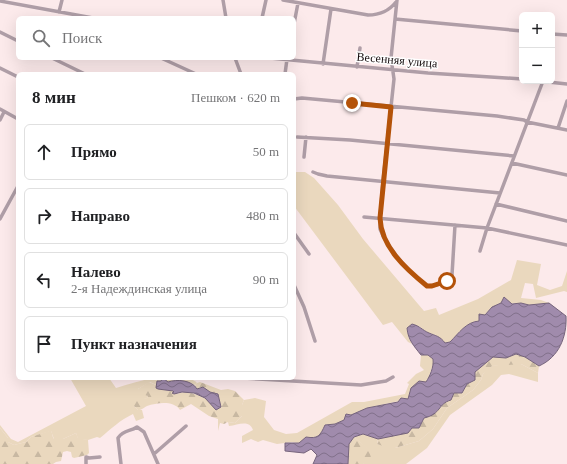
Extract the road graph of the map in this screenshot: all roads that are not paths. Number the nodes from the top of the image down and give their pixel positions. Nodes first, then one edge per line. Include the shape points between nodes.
1 (62, 0) edge
2 (224, 0) edge
3 (266, 0) edge
4 (283, 0) edge
5 (0, 1) edge
6 (397, 1) edge
7 (298, 3) junction
8 (331, 9) junction
9 (59, 12) junction
10 (66, 13) junction
11 (72, 16) edge
12 (82, 16) edge
13 (226, 16) edge
14 (262, 16) edge
15 (296, 16) edge
16 (396, 19) junction
17 (519, 31) edge
18 (0, 32) edge
19 (555, 34) edge
20 (567, 35) edge
21 (16, 40) edge
22 (360, 48) dead end
23 (56, 60) edge
24 (166, 60) edge
25 (236, 60) edge
26 (287, 60) edge
27 (294, 60) edge
28 (323, 64) junction
29 (357, 67) junction
30 (0, 68) edge
31 (393, 69) junction
32 (81, 72) edge
33 (192, 72) edge
34 (240, 72) edge
35 (285, 72) edge
36 (16, 76) edge
37 (519, 79) edge
38 (555, 82) edge
39 (542, 84) edge
40 (567, 84) edge
41 (296, 99) edge
42 (567, 102) edge
43 (391, 107) junction
44 (0, 110) edge
45 (4, 112) junction
46 (16, 118) edge
47 (0, 120) edge
48 (527, 122) junction
49 (558, 128) junction
50 (567, 130) edge
51 (297, 137) dead end
52 (306, 137) junction
53 (387, 143) junction
54 (514, 156) junction
55 (304, 157) dead end
56 (512, 163) junction
57 (313, 172) dead end
58 (567, 175) edge
59 (383, 181) junction
60 (16, 190) edge
61 (500, 193) junction
62 (496, 204) junction
63 (364, 217) dead end
64 (380, 218) junction
65 (0, 219) edge
66 (567, 221) edge
67 (455, 225) junction
68 (487, 228) junction
69 (296, 236) edge
70 (567, 245) edge
71 (480, 251) dead end
72 (309, 254) dead end
73 (296, 289) edge
74 (315, 341) dead end
75 (393, 377) dead end
76 (294, 380) edge
77 (186, 426) dead end
78 (154, 454) junction
79 (100, 457) dead end
80 (86, 464) edge
81 (121, 464) edge
82 (158, 464) edge

1 - 9 street
2 - 13 street
3 - 14 street
4 - 7 street
5 - 9 street
6 - 8 street via 390,9 374,15
6 - 16 street
7 - 8 street
7 - 15 street
8 - 28 street
9 - 10 street
10 - 11 street
10 - 12 street
16 - 17 street
16 - 31 street via 391,58
18 - 21 street
19 - 20 street
22 - 29 street
23 - 32 street
24 - 33 street
25 - 34 street
26 - 35 street
27 - 28 street, Весенняя улица
28 - 29 street, Весенняя улица
29 - 31 street, Весенняя улица
30 - 36 street
31 - 37 street, Весенняя улица
31 - 43 street
38 - 40 street
39 - 48 street
41 - 43 street
42 - 49 street
43 - 48 street via 497,116
43 - 53 street
44 - 45 street
45 - 46 street
45 - 47 street
48 - 49 street
48 - 54 street
49 - 50 street
51 - 52 street
52 - 53 street
52 - 55 street
53 - 54 street
53 - 59 street
54 - 56 street
56 - 58 street
56 - 61 street
57 - 59 street via 327,176
59 - 61 street
59 - 64 street
60 - 65 street
61 - 62 street
62 - 66 street
62 - 68 street
63 - 64 street
64 - 67 street
64 - 67 street via 380,229 384,238 406,268 427,286 447,281 452,275
67 - 68 street
68 - 70 street
68 - 71 street
69 - 72 street
73 - 74 street
75 - 76 street via 386,381 361,385
77 - 78 street
78 - 81 street via 144,432 137,427 125,431 118,438
78 - 82 street
79 - 80 street via 86,457

